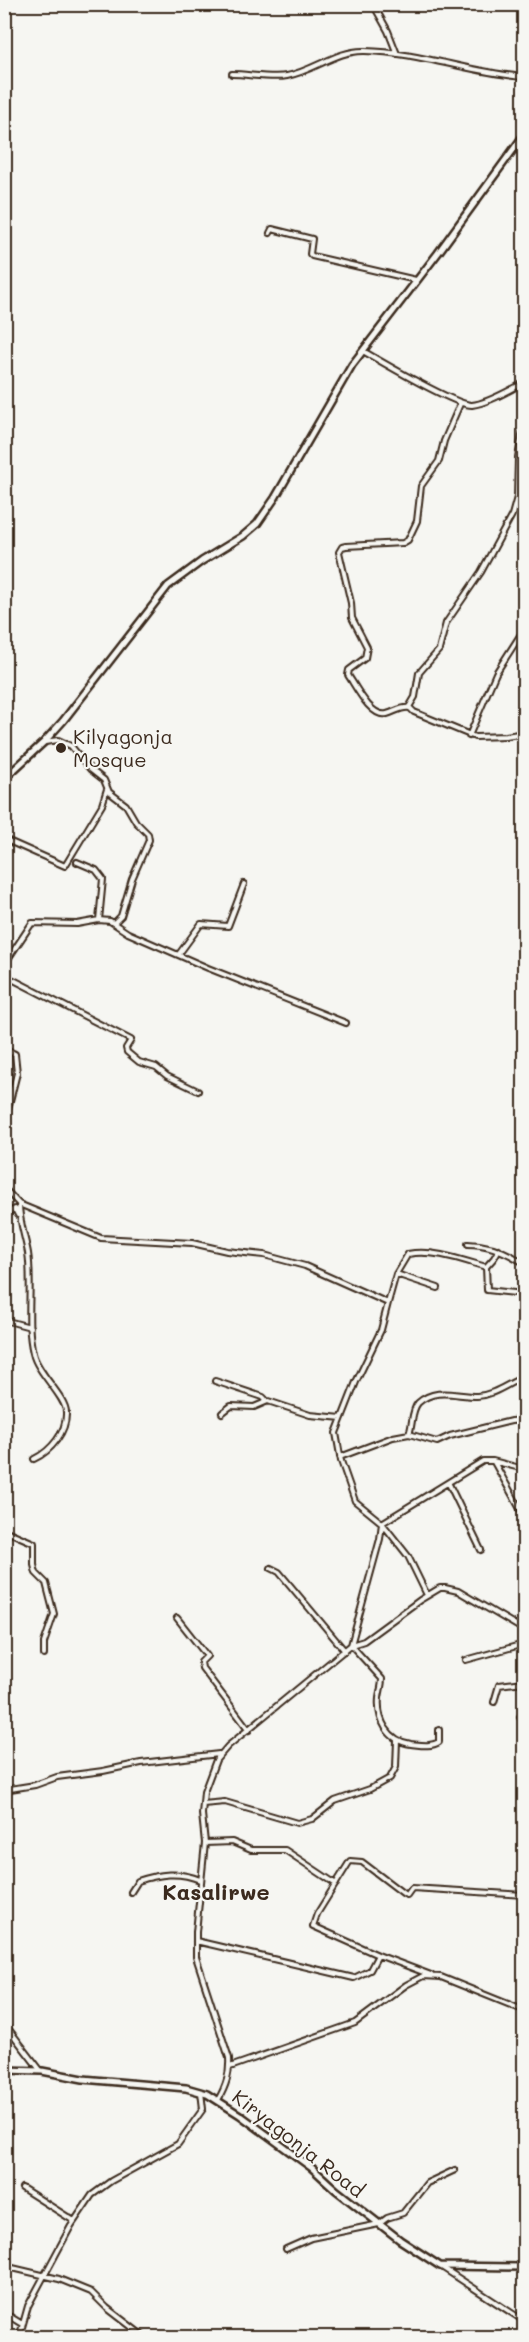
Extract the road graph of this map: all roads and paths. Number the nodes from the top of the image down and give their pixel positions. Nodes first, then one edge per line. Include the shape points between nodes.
1 (373, 4) edge
2 (397, 54) junction
3 (232, 74) dead end
4 (525, 77) edge
5 (525, 135) edge
6 (270, 232) dead end
7 (416, 280) junction
8 (362, 350) junction
9 (525, 383) edge
10 (460, 404) junction
11 (525, 424) edge
12 (525, 620) edge
13 (410, 708) junction
14 (525, 733) edge
15 (469, 736) junction
16 (44, 742) junction
17 (4, 779) edge
18 (107, 789) junction
19 (4, 839) edge
20 (77, 862) dead end
21 (244, 884) dead end
22 (99, 920) junction
23 (114, 923) junction
24 (179, 954) junction
25 (4, 965) edge
26 (4, 975) edge
27 (346, 1023) dead end
28 (4, 1049) edge
29 (198, 1091) dead end
30 (4, 1125) edge
31 (4, 1188) edge
32 (19, 1204) junction
33 (4, 1214) edge
34 (19, 1216) junction
35 (468, 1244) dead end
36 (499, 1250) junction
37 (525, 1263) edge
38 (486, 1267) junction
39 (396, 1274) junction
40 (438, 1288) dead end
41 (525, 1294) edge
42 (388, 1303) junction
43 (4, 1320) edge
44 (30, 1327) junction
45 (525, 1377) edge
46 (215, 1381) dead end
47 (264, 1402) junction
48 (222, 1413) dead end
49 (342, 1418) junction
50 (525, 1420) edge
51 (409, 1434) junction
52 (340, 1457) junction
53 (34, 1459) dead end
54 (493, 1461) junction
55 (525, 1469) edge
56 (448, 1484) junction
57 (525, 1516) edge
58 (382, 1523) junction
59 (4, 1530) edge
60 (480, 1550) dead end
61 (272, 1568) dead end
62 (427, 1595) junction
63 (177, 1618) dead end
64 (525, 1630) edge
65 (525, 1644) edge
66 (351, 1645) junction
67 (345, 1650) junction
68 (44, 1655) dead end
69 (466, 1660) dead end
70 (525, 1682) edge
71 (494, 1702) dead end
72 (249, 1730) junction
73 (439, 1730) dead end
74 (398, 1740) junction
75 (220, 1754) junction
76 (4, 1790) edge
77 (203, 1804) junction
78 (205, 1843) junction
79 (200, 1881) junction
80 (336, 1884) junction
81 (131, 1892) dead end
82 (525, 1895) edge
83 (196, 1941) junction
84 (378, 1955) junction
85 (431, 1975) junction
86 (518, 2008) dead end
87 (4, 2023) edge
88 (230, 2067) junction
89 (4, 2070) edge
90 (42, 2071) junction
91 (201, 2092) junction
92 (218, 2100) junction
93 (455, 2170) dead end
94 (22, 2188) dead end
95 (74, 2221) junction
96 (379, 2224) junction
97 (286, 2249) dead end
98 (4, 2252) edge
99 (440, 2266) junction
100 (7, 2267) edge
101 (525, 2267) edge
102 (43, 2276) junction
103 (4, 2313) edge
104 (525, 2321) edge
105 (22, 2324) junction
106 (19, 2337) edge
107 (146, 2337) edge

1 - 2 street
2 - 3 street via 356,51 285,76
2 - 4 street
5 - 7 street
6 - 7 street via 272,229 312,239 312,256
7 - 8 street
8 - 10 street
8 - 16 street via 257,524 165,589
9 - 10 street via 480,403
10 - 13 street via 439,461 421,486 417,520 408,540 346,546 339,552 352,618 367,647 365,658 348,675 374,712 384,715
11 - 13 street via 512,515 446,623 439,650 419,673
12 - 15 street via 521,634 496,673
13 - 15 street
14 - 15 street
16 - 17 street
16 - 18 street via 58,740 71,746 104,780
18 - 19 street via 102,805 65,866
18 - 23 street via 126,805 149,837 122,916
20 - 22 street via 96,870 103,879
21 - 24 street via 230,924 201,924
22 - 23 street
22 - 25 street via 77,924 32,923
23 - 24 street
24 - 27 street
26 - 29 street via 130,1040 127,1052 139,1062 156,1067
28 - 30 street via 15,1054 18,1073
31 - 32 street
32 - 34 street
32 - 42 street via 101,1238 192,1243 288,1260
33 - 34 street via 15,1209
34 - 44 street via 28,1254
35 - 36 street
36 - 37 street
36 - 38 street
38 - 39 street via 415,1252 408,1254
38 - 41 street via 487,1290
39 - 40 street
39 - 42 street
42 - 49 street via 381,1330
43 - 44 street
44 - 53 street via 37,1364 66,1412 57,1440 45,1454
45 - 51 street via 496,1392 478,1396 435,1393 415,1408
46 - 47 street via 263,1397
47 - 48 street via 254,1407 231,1406
47 - 49 street via 286,1405 310,1415
49 - 52 street via 336,1433
50 - 51 street via 437,1442
51 - 52 street
52 - 58 street via 355,1501
54 - 55 street
54 - 56 street via 483,1461
54 - 57 street
56 - 58 street
56 - 60 street
58 - 62 street via 408,1556
58 - 66 street
59 - 68 street via 34,1543 36,1573 46,1583 54,1614
61 - 67 street
62 - 64 street via 440,1588 459,1591
62 - 66 street via 364,1641
63 - 72 street via 207,1656 201,1662 202,1668
65 - 69 street
66 - 67 street
66 - 74 street via 382,1679 381,1719
67 - 72 street
70 - 71 street via 499,1685
72 - 75 street
73 - 74 street via 439,1742 434,1745
74 - 77 street via 396,1767 390,1778 335,1801 312,1819 297,1823 225,1802
75 - 76 street via 136,1763
75 - 77 street
77 - 78 street
78 - 79 street
78 - 80 street via 232,1842 251,1850 285,1850
79 - 81 street via 179,1874 153,1876 138,1881
79 - 83 street
80 - 82 street via 350,1861 356,1860 407,1895 412,1888
80 - 84 street via 313,1926
83 - 84 street via 354,1978 370,1970
83 - 88 street via 197,1966
84 - 85 street
85 - 86 street
85 - 88 street via 406,1985 346,2027
87 - 90 street
88 - 92 street
89 - 90 street, Kiryagonja Road
90 - 91 street, Kiryagonja Road
91 - 92 street, Kiryagonja Road
91 - 95 street via 202,2109 178,2144 95,2192
92 - 96 street, Kiryagonja Road via 312,2168
93 - 96 street via 427,2183 403,2213
94 - 95 street
95 - 102 street
96 - 97 street via 311,2238
96 - 99 street, Kiryagonja Road
98 - 100 street via 8,2256
99 - 101 street
99 - 104 street
100 - 102 street
102 - 105 street
102 - 107 street via 91,2292
103 - 105 street
105 - 106 street

